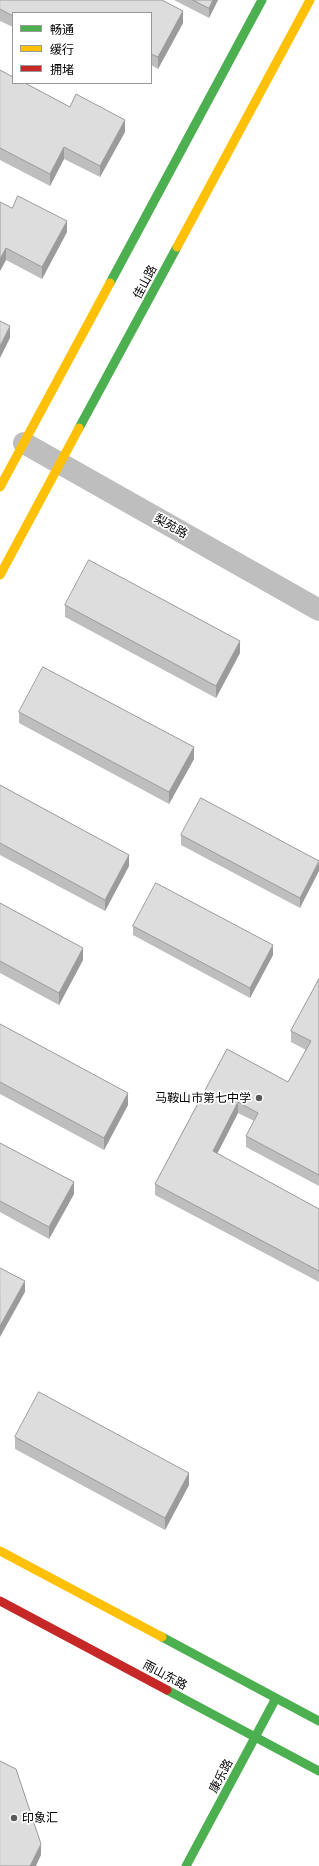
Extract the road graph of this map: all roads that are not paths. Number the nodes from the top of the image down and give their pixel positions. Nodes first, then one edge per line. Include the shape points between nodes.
1 (262, 0) edge
2 (310, 0) edge
3 (24, 443) junction
4 (61, 464) junction
5 (3, 474) edge
6 (0, 575) edge
7 (319, 610) edge
8 (0, 1551) edge
9 (0, 1601) edge
10 (276, 1698) junction
11 (319, 1721) edge
12 (256, 1737) junction
13 (319, 1771) edge
14 (186, 1866) edge

1 - 3 street
2 - 4 street, 佳山路
3 - 4 street, 梨苑路
3 - 5 street
4 - 6 street, 佳山路
4 - 7 street, 梨苑路
8 - 10 street
9 - 12 street, 雨山东路
10 - 11 street
10 - 12 street, 康乐路
12 - 13 street, 雨山东路
12 - 14 street, 康乐路

